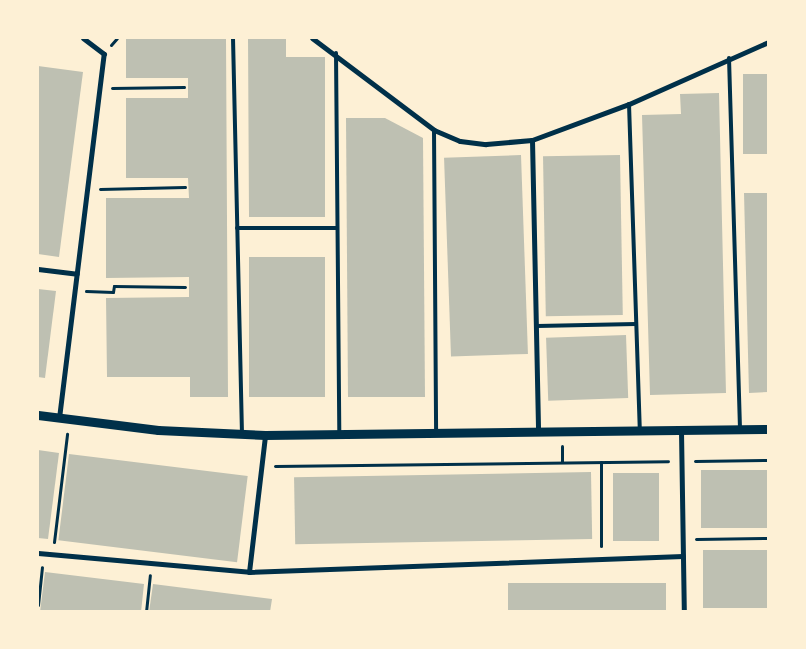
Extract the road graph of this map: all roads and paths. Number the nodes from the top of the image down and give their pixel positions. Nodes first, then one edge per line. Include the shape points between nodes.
1 (82, 38) edge
2 (233, 38) edge
3 (312, 38) edge
4 (768, 42) edge
5 (336, 53) junction
6 (729, 58) junction
7 (184, 87) dead end
8 (100, 88) junction
9 (629, 104) junction
10 (434, 130) junction
11 (532, 140) junction
12 (184, 187) dead end
13 (87, 189) junction
14 (237, 228) junction
15 (336, 228) junction
16 (38, 269) edge
17 (77, 274) junction
18 (185, 287) dead end
19 (75, 291) junction
20 (636, 324) junction
21 (537, 326) junction
22 (38, 415) edge
23 (59, 418) junction
24 (69, 418) junction
25 (768, 429) edge
26 (538, 430) junction
27 (640, 430) junction
28 (740, 430) junction
29 (681, 431) junction
30 (339, 432) junction
31 (436, 432) junction
32 (242, 434) junction
33 (265, 435) junction
34 (768, 460) edge
35 (681, 461) junction
36 (601, 462) junction
37 (259, 466) junction
38 (768, 538) edge
39 (683, 539) junction
40 (38, 553) edge
41 (44, 554) junction
42 (52, 555) junction
43 (683, 556) junction
44 (601, 558) junction
45 (151, 566) junction
46 (249, 572) junction
47 (38, 605) edge
48 (146, 612) edge
49 (684, 612) edge

1 - 8 street via 94,43 104,54
2 - 14 lane
3 - 5 street
4 - 6 street
5 - 10 street via 398,107
5 - 15 lane
6 - 9 street
6 - 28 lane
7 - 8 path
8 - 13 street
9 - 11 street
9 - 20 lane
10 - 11 street via 468,142
10 - 31 lane
11 - 21 street
12 - 13 path
13 - 17 street
14 - 15 lane
14 - 32 lane
15 - 30 lane
16 - 17 street
17 - 19 street
18 - 19 path via 114,286 113,292
19 - 23 street
20 - 21 lane
20 - 27 lane
21 - 26 street
22 - 23 street
23 - 24 street
24 - 32 street via 158,430
24 - 42 path
25 - 28 street
26 - 27 street
26 - 31 street
27 - 29 street
28 - 29 street
29 - 35 street
30 - 31 street
30 - 33 street
32 - 33 street
33 - 37 street
34 - 35 path
35 - 36 path
35 - 39 street
36 - 37 path
36 - 44 path
37 - 46 street
38 - 39 path
39 - 43 street
40 - 41 street
41 - 42 street
41 - 47 path
42 - 45 street
43 - 44 street
43 - 49 street
44 - 46 street
45 - 46 street
45 - 48 path

